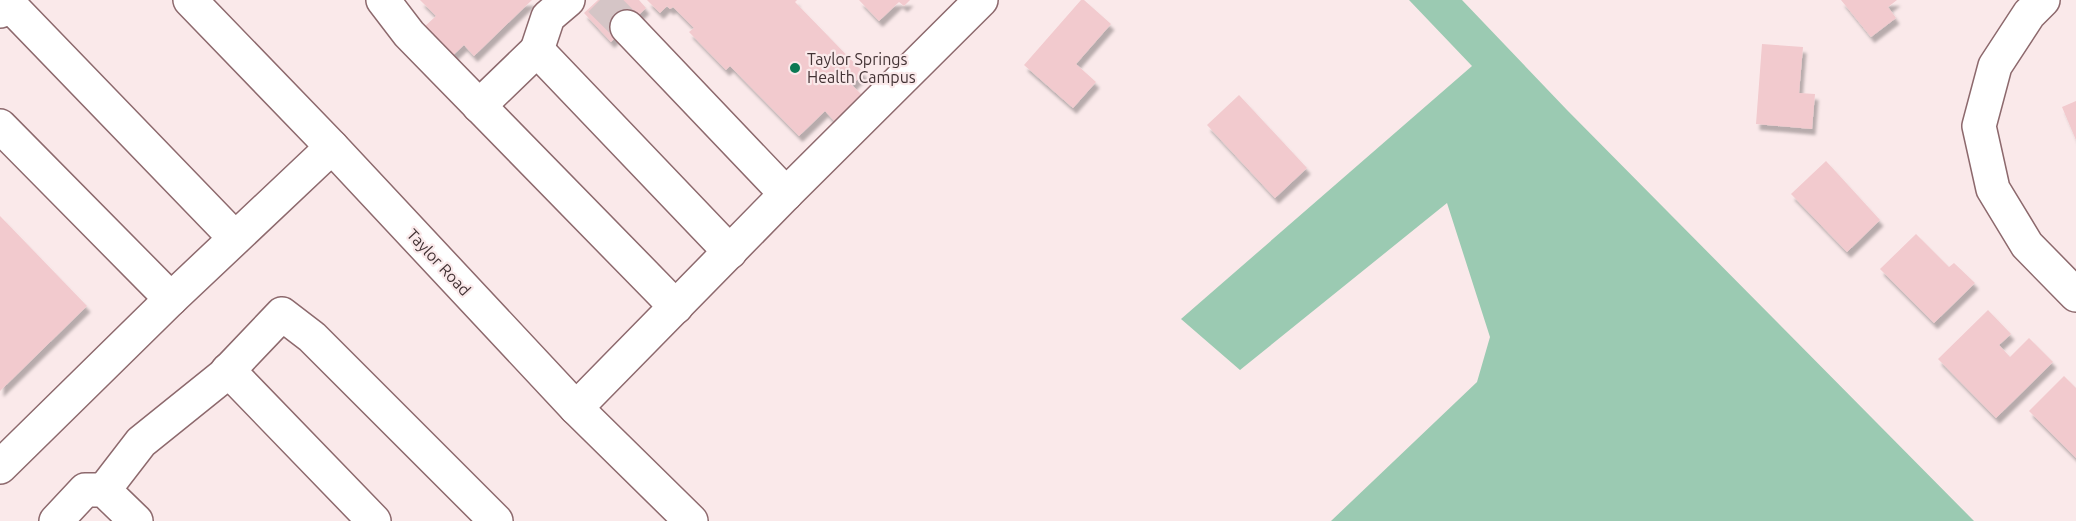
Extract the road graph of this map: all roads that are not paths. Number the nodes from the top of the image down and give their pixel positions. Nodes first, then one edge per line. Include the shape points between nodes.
1 (190, 0) edge
2 (383, 0) edge
3 (568, 0) edge
4 (981, 0) edge
5 (2043, 0) edge
6 (0, 11) edge
7 (627, 27) tunnel mouth
8 (537, 50) junction
9 (479, 106) junction
10 (0, 126) edge
11 (332, 147) junction
12 (786, 194) junction
13 (235, 238) junction
14 (730, 252) junction
15 (2076, 295) edge
16 (171, 299) junction
17 (676, 307) junction
18 (228, 370) junction
19 (576, 408) junction
20 (0, 467) edge
21 (104, 490) junction
22 (56, 521) edge
23 (136, 521) edge
24 (374, 521) edge
25 (495, 521) edge
26 (691, 521) edge

1 - 11 main road, Taylor Road
2 - 9 main road via 409,34
3 - 8 main road via 548,17
4 - 12 main road
5 - 15 main road via 2029,14 1995,66 1979,126 1993,189 2027,245
6 - 13 main road via 8,3
7 - 12 main road
8 - 9 main road
8 - 14 main road
9 - 17 main road
10 - 16 main road
11 - 13 main road
11 - 19 main road, Taylor Road
12 - 14 main road
13 - 16 main road
14 - 17 main road
16 - 20 main road
17 - 19 main road
18 - 21 main road via 141,442
18 - 24 main road
18 - 25 main road via 282,314 312,337
19 - 26 main road, Taylor Road
21 - 22 main road via 85,490
21 - 23 main road

